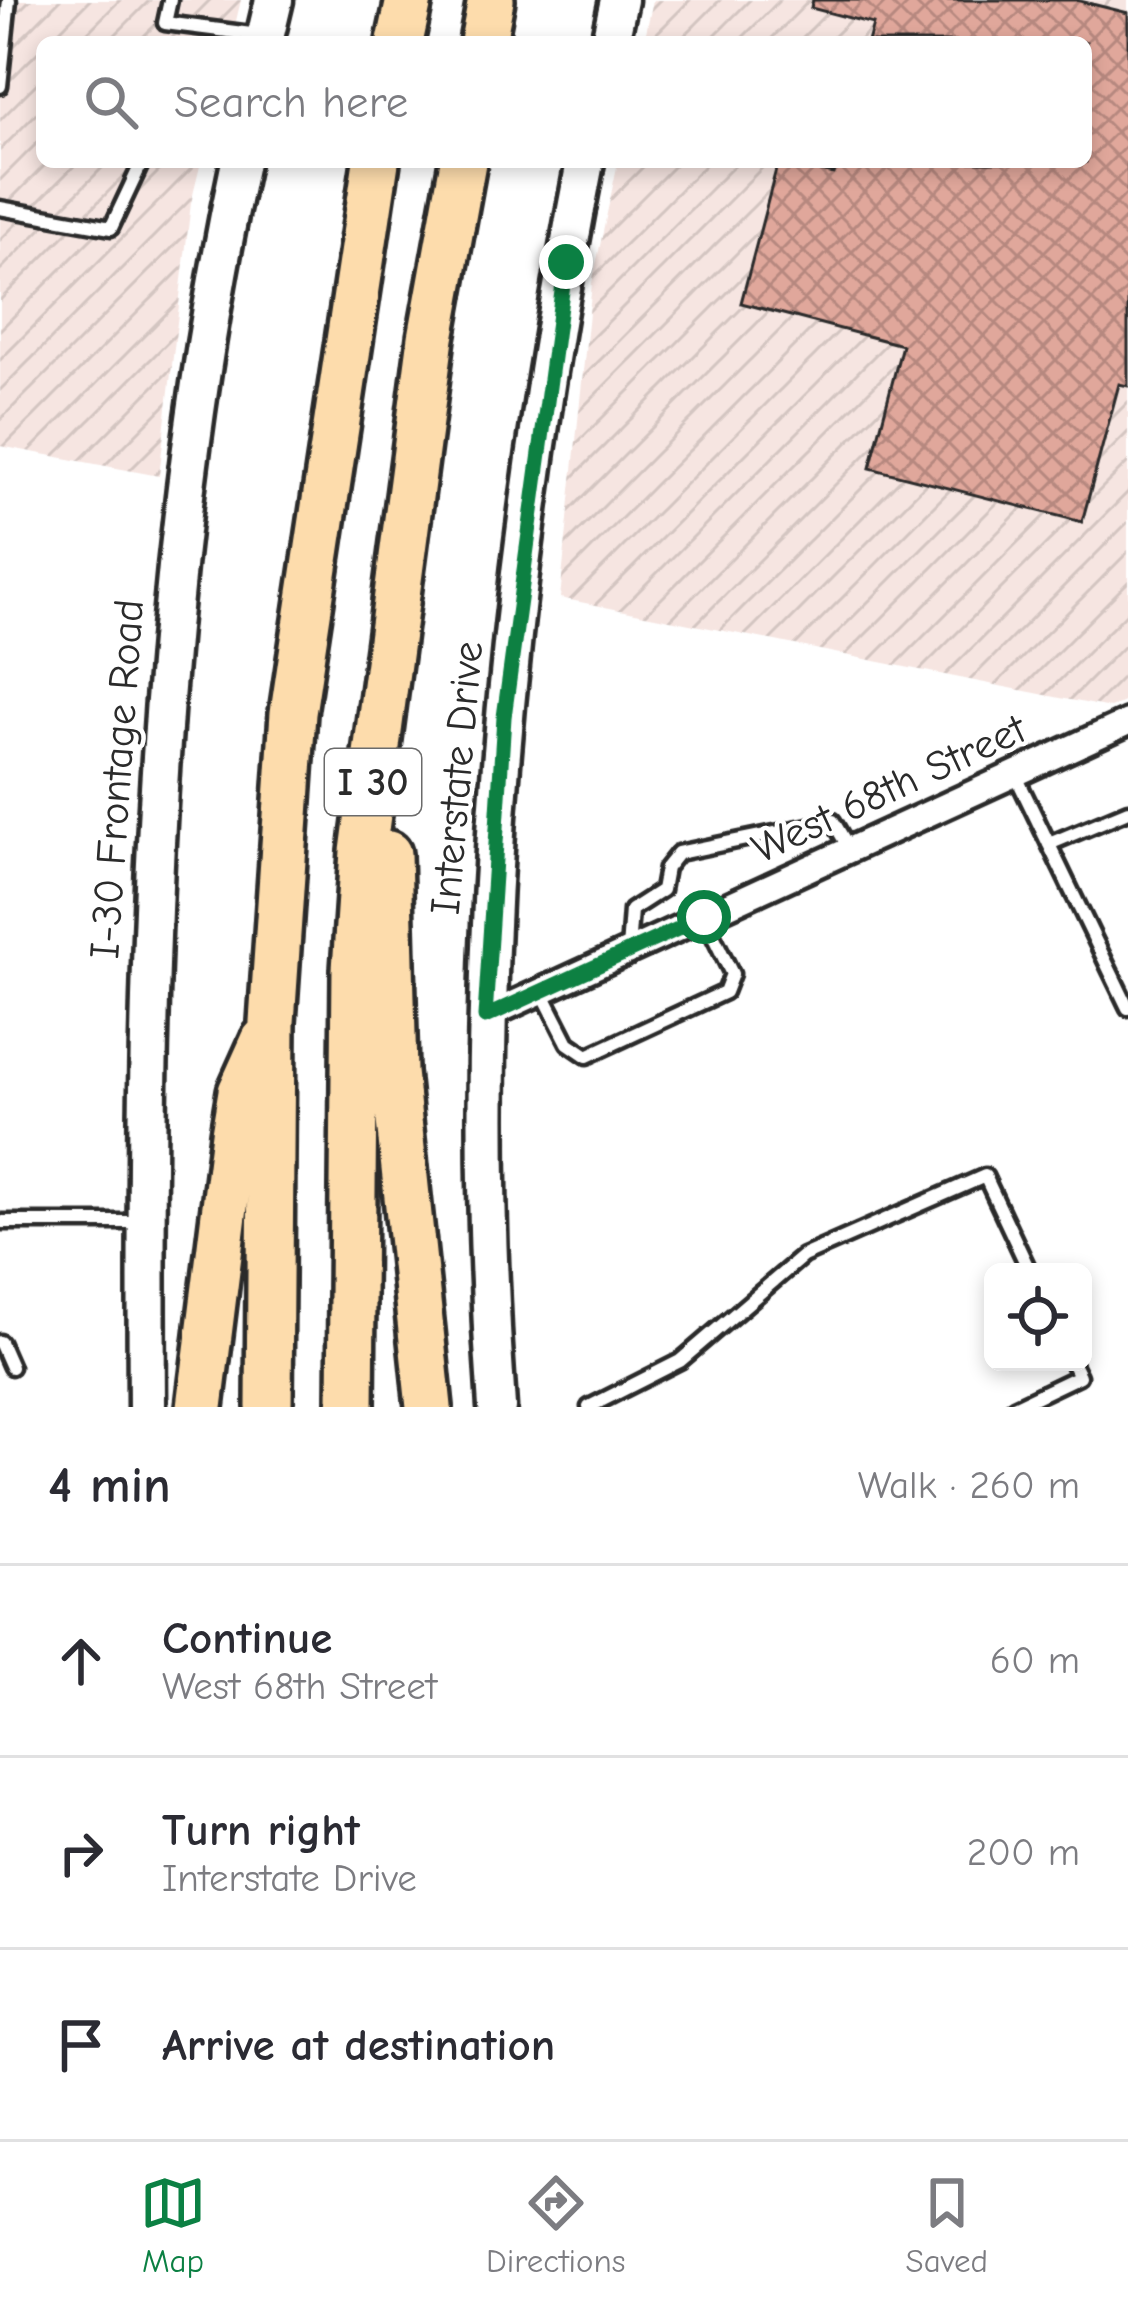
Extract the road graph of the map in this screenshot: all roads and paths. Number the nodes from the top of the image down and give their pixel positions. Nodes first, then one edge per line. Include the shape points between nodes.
1 (9, 0) edge
2 (170, 0) edge
3 (409, 0) edge
4 (491, 0) edge
5 (619, 0) edge
6 (268, 26) edge
7 (401, 36) edge
8 (483, 36) edge
9 (611, 36) edge
10 (0, 86) edge
11 (139, 168) edge
12 (239, 168) edge
13 (375, 168) edge
14 (462, 168) edge
15 (584, 168) edge
16 (0, 208) edge
17 (1128, 722) edge
18 (380, 734) junction
19 (1015, 774) junction
20 (1128, 811) edge
21 (1049, 844) junction
22 (850, 850) junction
23 (704, 917) junction
24 (628, 951) junction
25 (542, 991) junction
26 (1128, 1008) edge
27 (485, 1017) junction
28 (272, 1022) junction
29 (0, 1222) edge
30 (148, 1222) junction
31 (1026, 1263) edge
32 (0, 1342) edge
33 (11, 1367) dead end
34 (1076, 1371) edge
35 (147, 1407) edge
36 (200, 1407) edge
37 (268, 1407) edge
38 (351, 1407) edge
39 (429, 1407) edge
40 (497, 1407) edge
41 (589, 1407) edge
42 (1014, 1407) edge

1 - 10 lane
2 - 6 lane via 165,23
3 - 7 highway
4 - 8 highway
5 - 9 main road
11 - 16 lane via 111,229
12 - 30 main road, I-30 Frontage Road via 160,707
13 - 28 highway, I 30 via 292,712
14 - 18 highway, I 30 via 430,338
15 - 27 main road, Interstate Drive via 531,490 504,717
17 - 19 street, West 68th Street
18 - 38 highway, I 30 via 356,970
18 - 39 highway via 394,1072
19 - 21 lane
19 - 22 street, West 68th Street
20 - 21 lane
21 - 26 lane
22 - 23 street, West 68th Street
22 - 24 lane via 833,821 690,848 670,860 662,890 631,910
23 - 24 street, West 68th Street
23 - 25 lane via 732,974 725,992 587,1055 568,1043
24 - 25 street, West 68th Street
25 - 27 street, West 68th Street
27 - 40 main road, Interstate Drive
28 - 36 highway via 241,1092
28 - 37 highway, I 30
29 - 30 lane
30 - 35 main road, I-30 Frontage Road
31 - 41 lane via 985,1176 803,1256 680,1361
32 - 33 lane
34 - 42 lane

